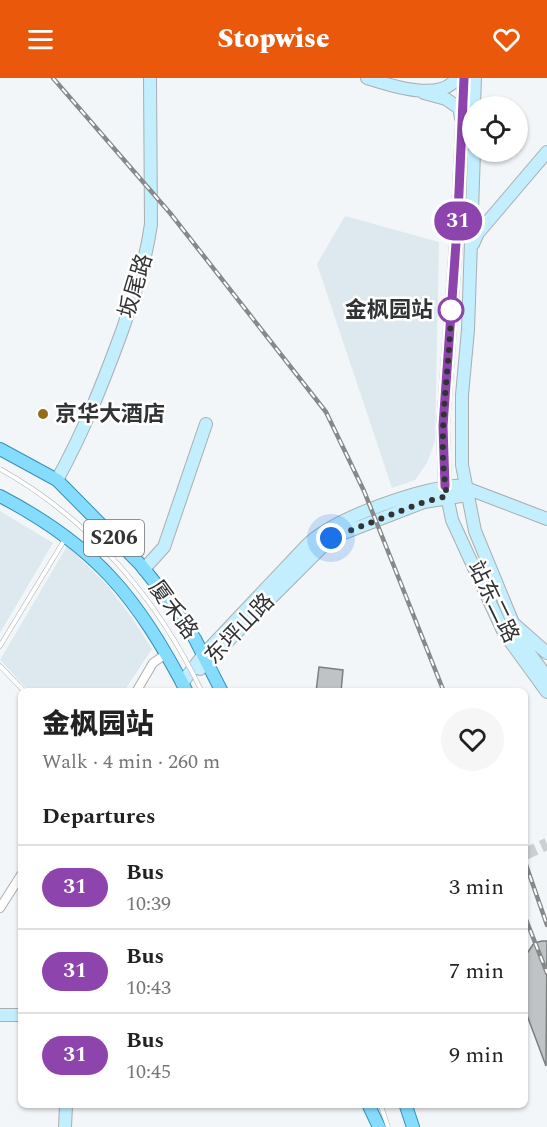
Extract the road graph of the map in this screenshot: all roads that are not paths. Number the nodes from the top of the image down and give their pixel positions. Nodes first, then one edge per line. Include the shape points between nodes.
1 (150, 78) edge
2 (367, 78) edge
3 (457, 78) edge
4 (464, 78) edge
5 (475, 78) edge
6 (417, 92) junction
7 (463, 96) edge
8 (474, 96) edge
9 (462, 121) joint
10 (547, 152) edge
11 (474, 162) edge
12 (471, 248) junction
13 (206, 423) dead end
14 (0, 449) edge
15 (0, 469) edge
16 (57, 480) junction
17 (466, 489) junction
18 (0, 491) edge
19 (0, 496) edge
20 (447, 496) junction
21 (494, 499) junction
22 (33, 513) junction
23 (547, 519) edge
24 (473, 524) junction
25 (66, 537) junction
26 (144, 570) junction
27 (513, 623) junction
28 (0, 646) edge
29 (547, 653) edge
30 (166, 654) junction
31 (206, 658) junction
32 (0, 666) edge
33 (547, 677) edge
34 (185, 687) edge
35 (21, 688) edge
36 (138, 688) edge
37 (200, 688) edge
38 (220, 688) edge
39 (547, 692) edge
40 (18, 880) edge
41 (0, 908) edge
42 (0, 1015) edge
43 (18, 1015) edge
44 (66, 1108) edge
45 (370, 1108) edge
46 (382, 1108) edge
47 (65, 1127) edge
48 (379, 1127) edge
49 (388, 1127) edge

1 - 16 main road, 坂尾路 via 148,244 138,286 101,389
2 - 6 main road
3 - 6 main road via 455,82
4 - 7 main road, 站东二路
5 - 8 main road
6 - 9 main road via 446,99 459,108
9 - 20 main road, 站东二路 via 443,426
10 - 12 main road via 478,233
11 - 12 main road
12 - 17 main road via 460,443
13 - 26 main road via 164,547
14 - 16 main road, 厦禾路 / S206
15 - 37 lane, bridge via 67,513 104,548 140,590 183,652
16 - 26 main road, 厦禾路 / S206
17 - 20 main road, 东坪山路
17 - 21 main road
17 - 24 main road
18 - 22 main road, S206
19 - 22 main road, S206
20 - 31 main road, 东坪山路 via 326,530 307,545
20 - 39 main road, 站东二路 via 452,520 504,633
21 - 23 main road
21 - 24 main road via 478,509
22 - 25 main road, S206
24 - 27 main road
25 - 28 lane
25 - 30 main road, S206 via 104,567 130,597
26 - 31 main road, 厦禾路 / S206 via 173,605
27 - 29 main road
27 - 33 main road via 519,639
30 - 34 main road, 厦禾路 / S206
30 - 36 street via 153,663
31 - 34 main road, 东坪山路
31 - 38 main road, 厦禾路 / S206
32 - 35 lane
40 - 41 street
42 - 43 main road
44 - 47 main road
45 - 48 main road
46 - 49 lane

